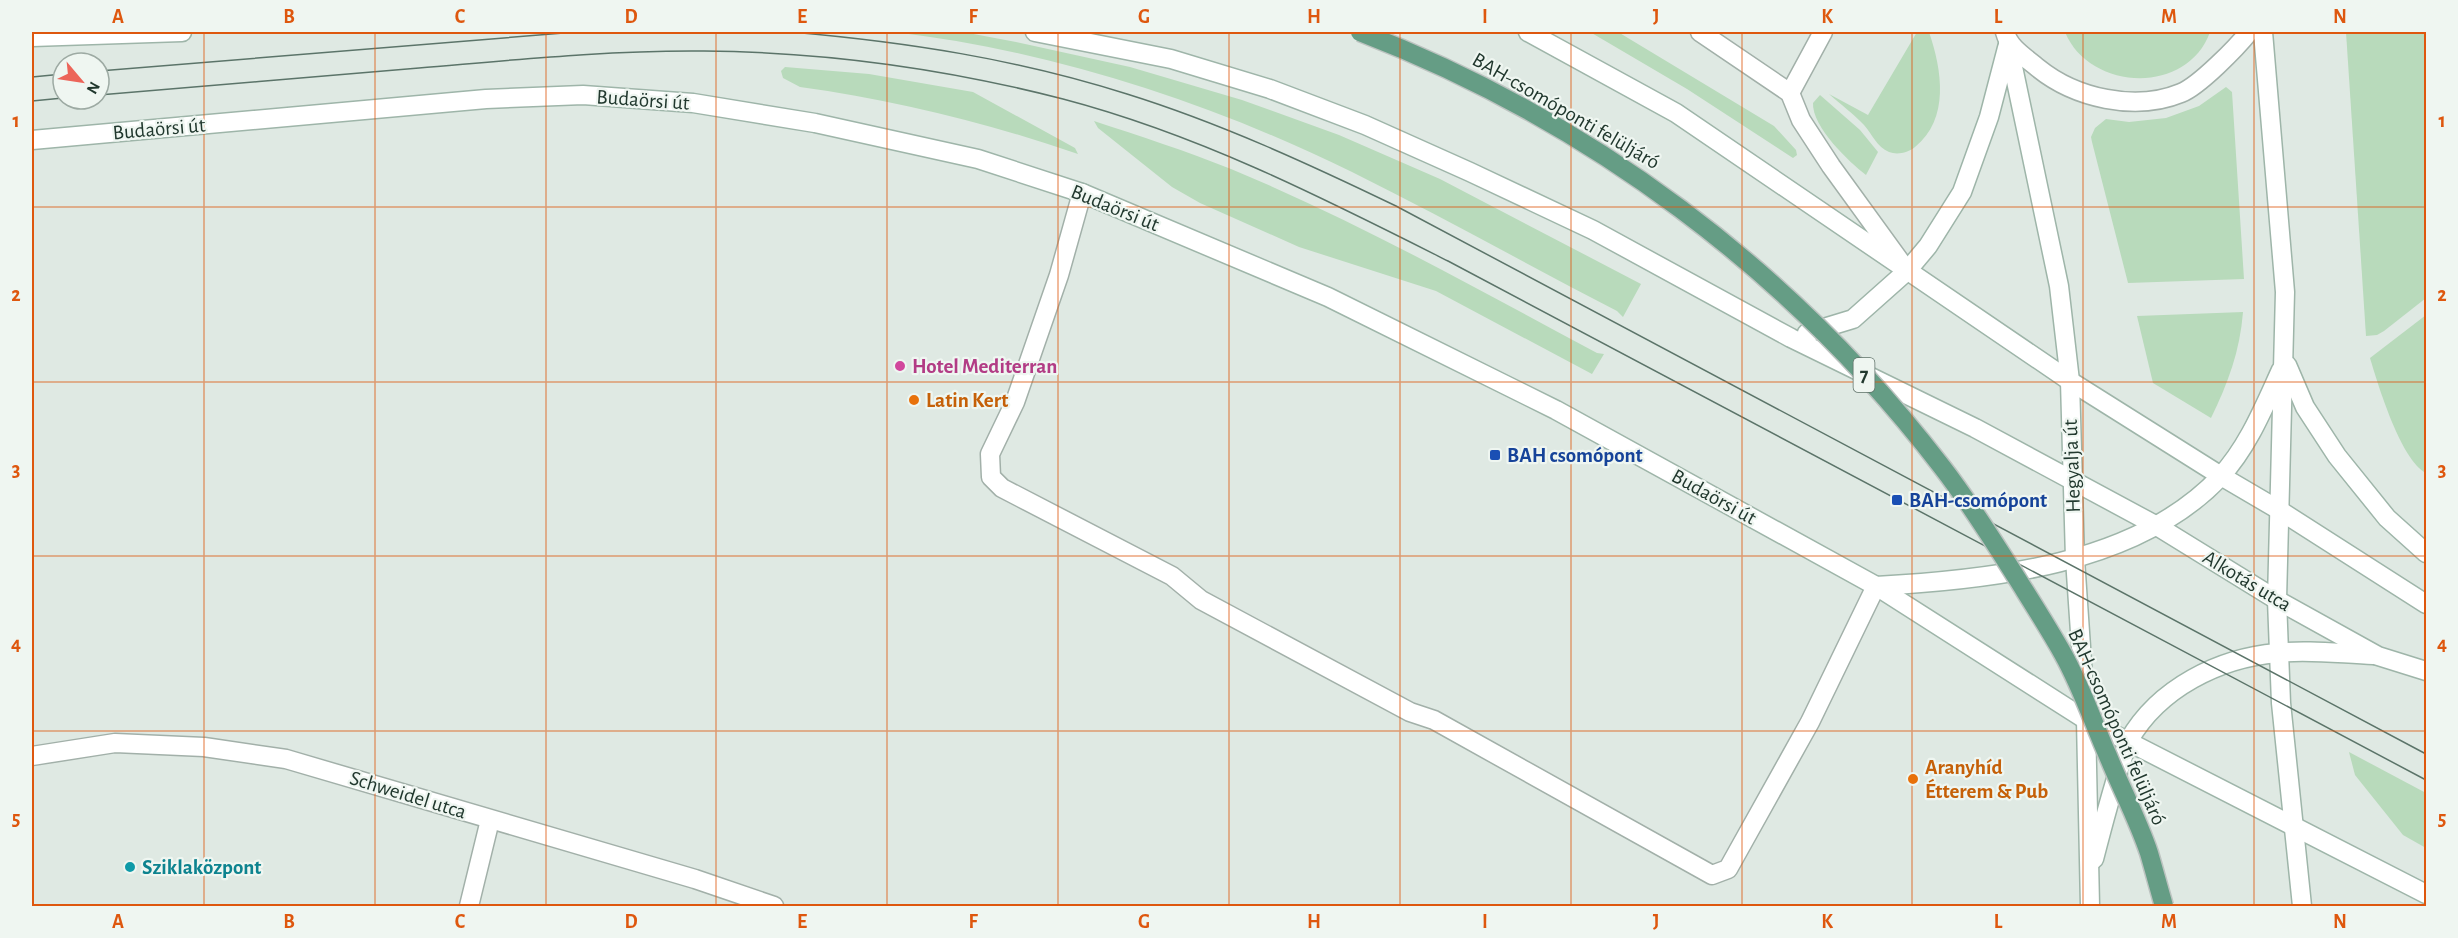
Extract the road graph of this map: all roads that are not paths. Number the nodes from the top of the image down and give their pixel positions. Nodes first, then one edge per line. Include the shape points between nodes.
1 (182, 32) edge
2 (1035, 32) edge
3 (1360, 32) edge
4 (1528, 32) edge
5 (1700, 32) edge
6 (1823, 32) edge
7 (2249, 32) edge
8 (2263, 32) edge
9 (32, 37) edge
10 (2007, 37) edge
11 (1790, 93) junction
12 (32, 140) edge
13 (1082, 193) junction
14 (1907, 271) junction
15 (1791, 338) junction
16 (2285, 360) junction
17 (2070, 381) junction
18 (2221, 476) junction
19 (2072, 481) junction
20 (2279, 510) junction
21 (2157, 526) junction
22 (2427, 553) edge
23 (2076, 559) junction
24 (1876, 586) junction
25 (2277, 600) junction
26 (2427, 604) edge
27 (2279, 652) junction
28 (2378, 656) junction
29 (2427, 670) edge
30 (2086, 720) junction
31 (2129, 741) junction
32 (32, 756) edge
33 (490, 820) junction
34 (2294, 825) junction
35 (2088, 885) junction
36 (2427, 894) edge
37 (469, 906) edge
38 (774, 906) edge
39 (2090, 906) edge
40 (2164, 906) edge
41 (2302, 906) edge

1 - 9 main road
2 - 15 main road via 1171,59 1270,89 1365,125 1593,230
3 - 40 main road, BAH-csomóponti felüljáró / 7, bridge via 1449,69 1593,147 1656,190 1761,273 1854,364 1944,469 2064,655 2148,850
4 - 14 main road via 1676,113
5 - 11 main road
6 - 11 main road
7 - 10 main road via 2237,48 2182,93 2151,101 2092,98 2055,82
8 - 16 main road via 2285,292
10 - 14 main road via 1989,117 1962,192
10 - 17 main road, Hegyalja út via 2059,286
11 - 14 main road via 1801,120 1831,166
12 - 13 main road, Budaörsi út via 486,99 583,95 693,103 815,123 978,159
13 - 24 main road, Budaörsi út via 1328,297 1556,410
13 - 24 main road via 1059,275 1018,392 990,454 991,477 1002,488 1172,576 1201,600 1410,712 1434,720 1712,874 1728,869 1810,722
14 - 15 main road via 1853,319
14 - 17 main road
15 - 19 main road via 1975,428
16 - 18 main road via 2256,426
16 - 20 main road
16 - 22 main road via 2305,407 2337,456 2387,518
17 - 18 main road
17 - 19 main road, Hegyalja út
18 - 20 main road
18 - 21 main road
19 - 21 main road, Alkotás utca
19 - 23 main road, Hegyalja út
20 - 25 main road
20 - 26 main road
21 - 23 main road
21 - 25 main road, Alkotás utca
23 - 24 main road via 1994,576
23 - 30 main road, Hegyalja út
24 - 30 main road, Budaörsi út
25 - 27 main road
25 - 28 main road, Alkotás utca
27 - 28 main road
27 - 31 main road via 2213,668 2182,684 2150,713
27 - 34 main road
28 - 29 main road, Alkotás utca
30 - 31 main road
30 - 35 main road, Hegyalja út
31 - 34 main road
31 - 35 main road via 2109,800
32 - 33 main road, Schweidel utca via 115,743 204,747 286,759
33 - 37 main road
33 - 38 main road, Schweidel utca via 696,879
34 - 36 main road
34 - 41 main road
35 - 39 main road, Hegyalja út

